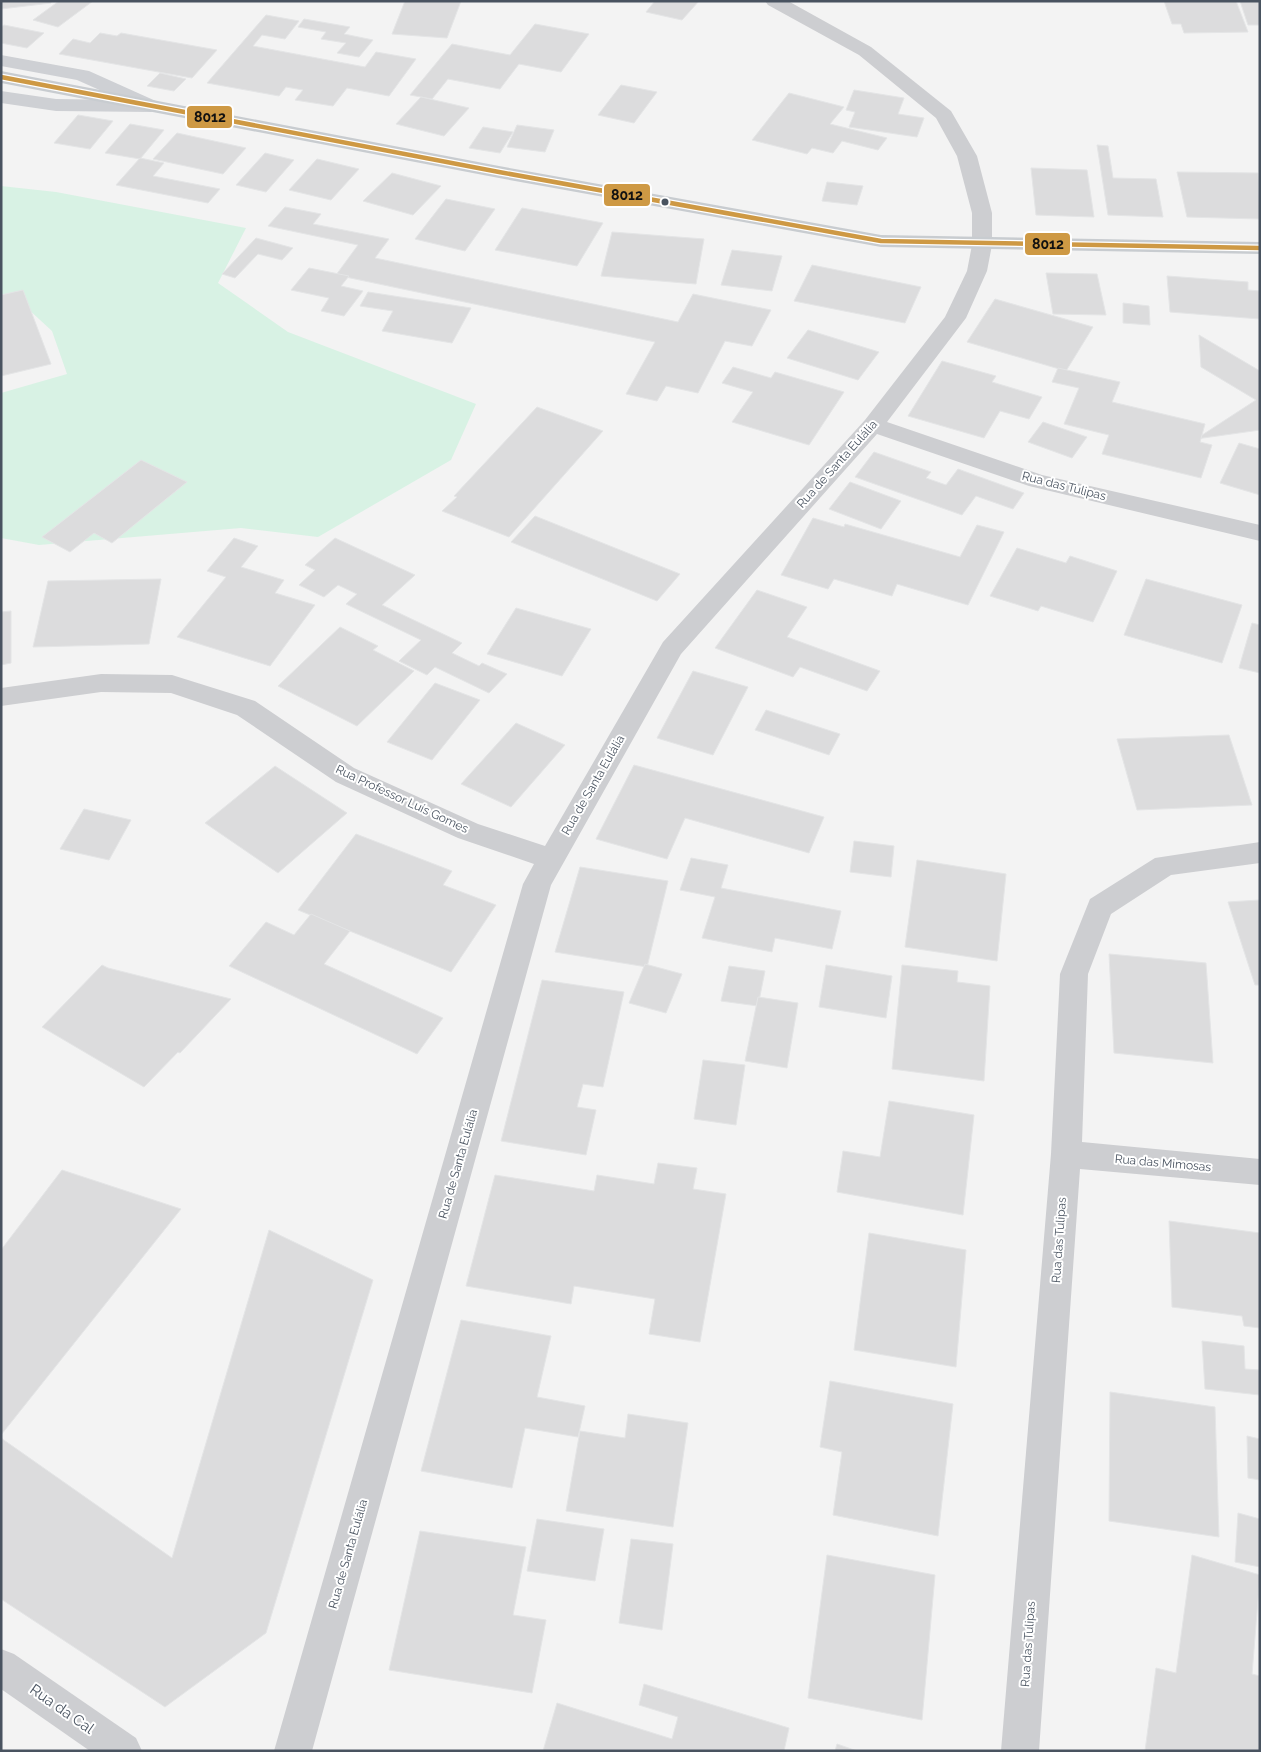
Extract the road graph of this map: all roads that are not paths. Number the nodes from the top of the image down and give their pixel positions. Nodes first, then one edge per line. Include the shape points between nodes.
1 (774, 1) edge
2 (1, 60) edge
3 (1, 77) edge
4 (1, 97) edge
5 (151, 106) junction
6 (982, 245) junction
7 (1260, 248) edge
8 (874, 425) junction
9 (1260, 533) edge
10 (1, 698) edge
11 (1260, 852) edge
12 (551, 859) junction
13 (1066, 1154) junction
14 (1260, 1172) edge
15 (1, 1667) edge
16 (123, 1751) edge
17 (293, 1751) edge
18 (1020, 1751) edge

1 - 6 street, Rua de Santa Eulália via 865,52 944,115 967,156 982,213
2 - 5 street via 82,75
3 - 5 main road
4 - 5 street via 56,105
5 - 6 main road via 850,237
6 - 7 main road
6 - 8 street, Rua de Santa Eulália via 977,271 955,318
8 - 9 street, Rua das Tulipas via 1037,481
8 - 12 street, Rua de Santa Eulália via 672,648
10 - 12 street, Rua Professor Luís Gomes via 101,682 172,684 246,708 345,775 468,830
11 - 13 street, Rua das Tulipas via 1165,865 1100,907 1074,974
12 - 17 street, Rua de Santa Eulália via 537,884
13 - 14 street, Rua das Mimosas
13 - 18 street, Rua das Tulipas
15 - 16 street, Rua da Cal

